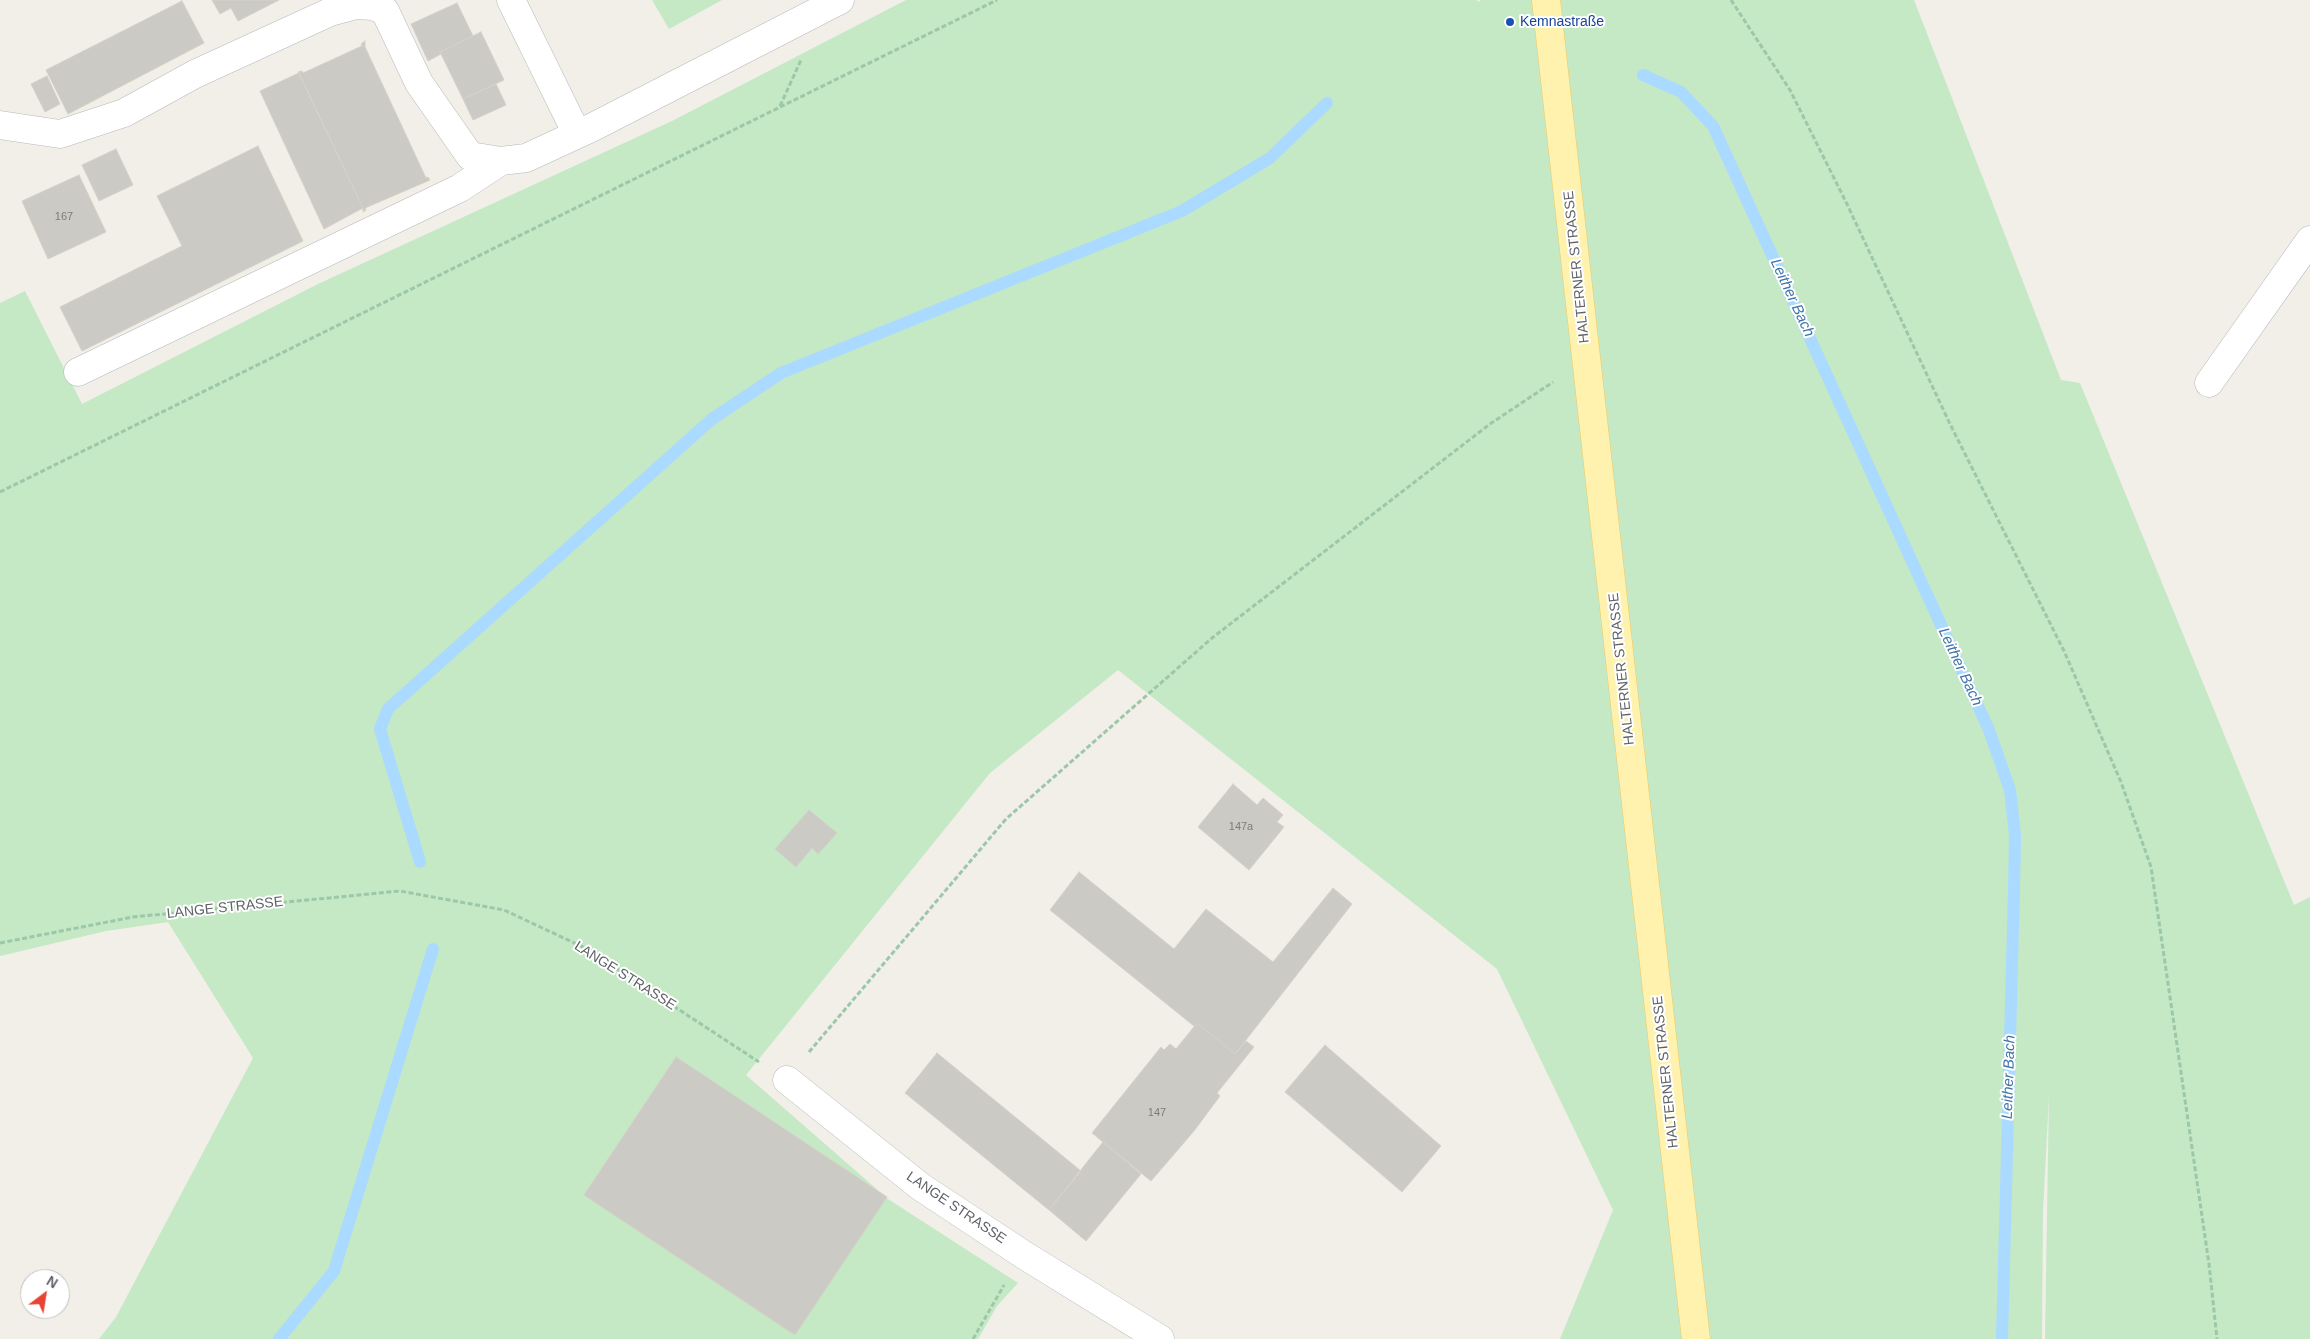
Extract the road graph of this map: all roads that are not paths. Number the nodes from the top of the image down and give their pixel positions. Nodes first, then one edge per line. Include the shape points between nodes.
1 (510, 0) edge
2 (840, 0) edge
3 (1546, 0) edge
4 (380, 3) edge
5 (0, 125) edge
6 (577, 134) junction
7 (501, 161) junction
8 (2310, 240) edge
9 (78, 372) dead end
10 (2209, 383) dead end
11 (786, 1080) road end
12 (1160, 1339) edge
13 (1696, 1339) edge

1 - 6 lane
2 - 6 lane
3 - 13 main road, HALTERNER STRASSE
4 - 5 lane via 330,12 195,74 124,113 60,134
4 - 7 lane via 419,83 470,156
6 - 7 lane via 526,158
7 - 9 lane via 460,188
8 - 10 lane
11 - 12 lane, LANGE STRASSE via 920,1187

